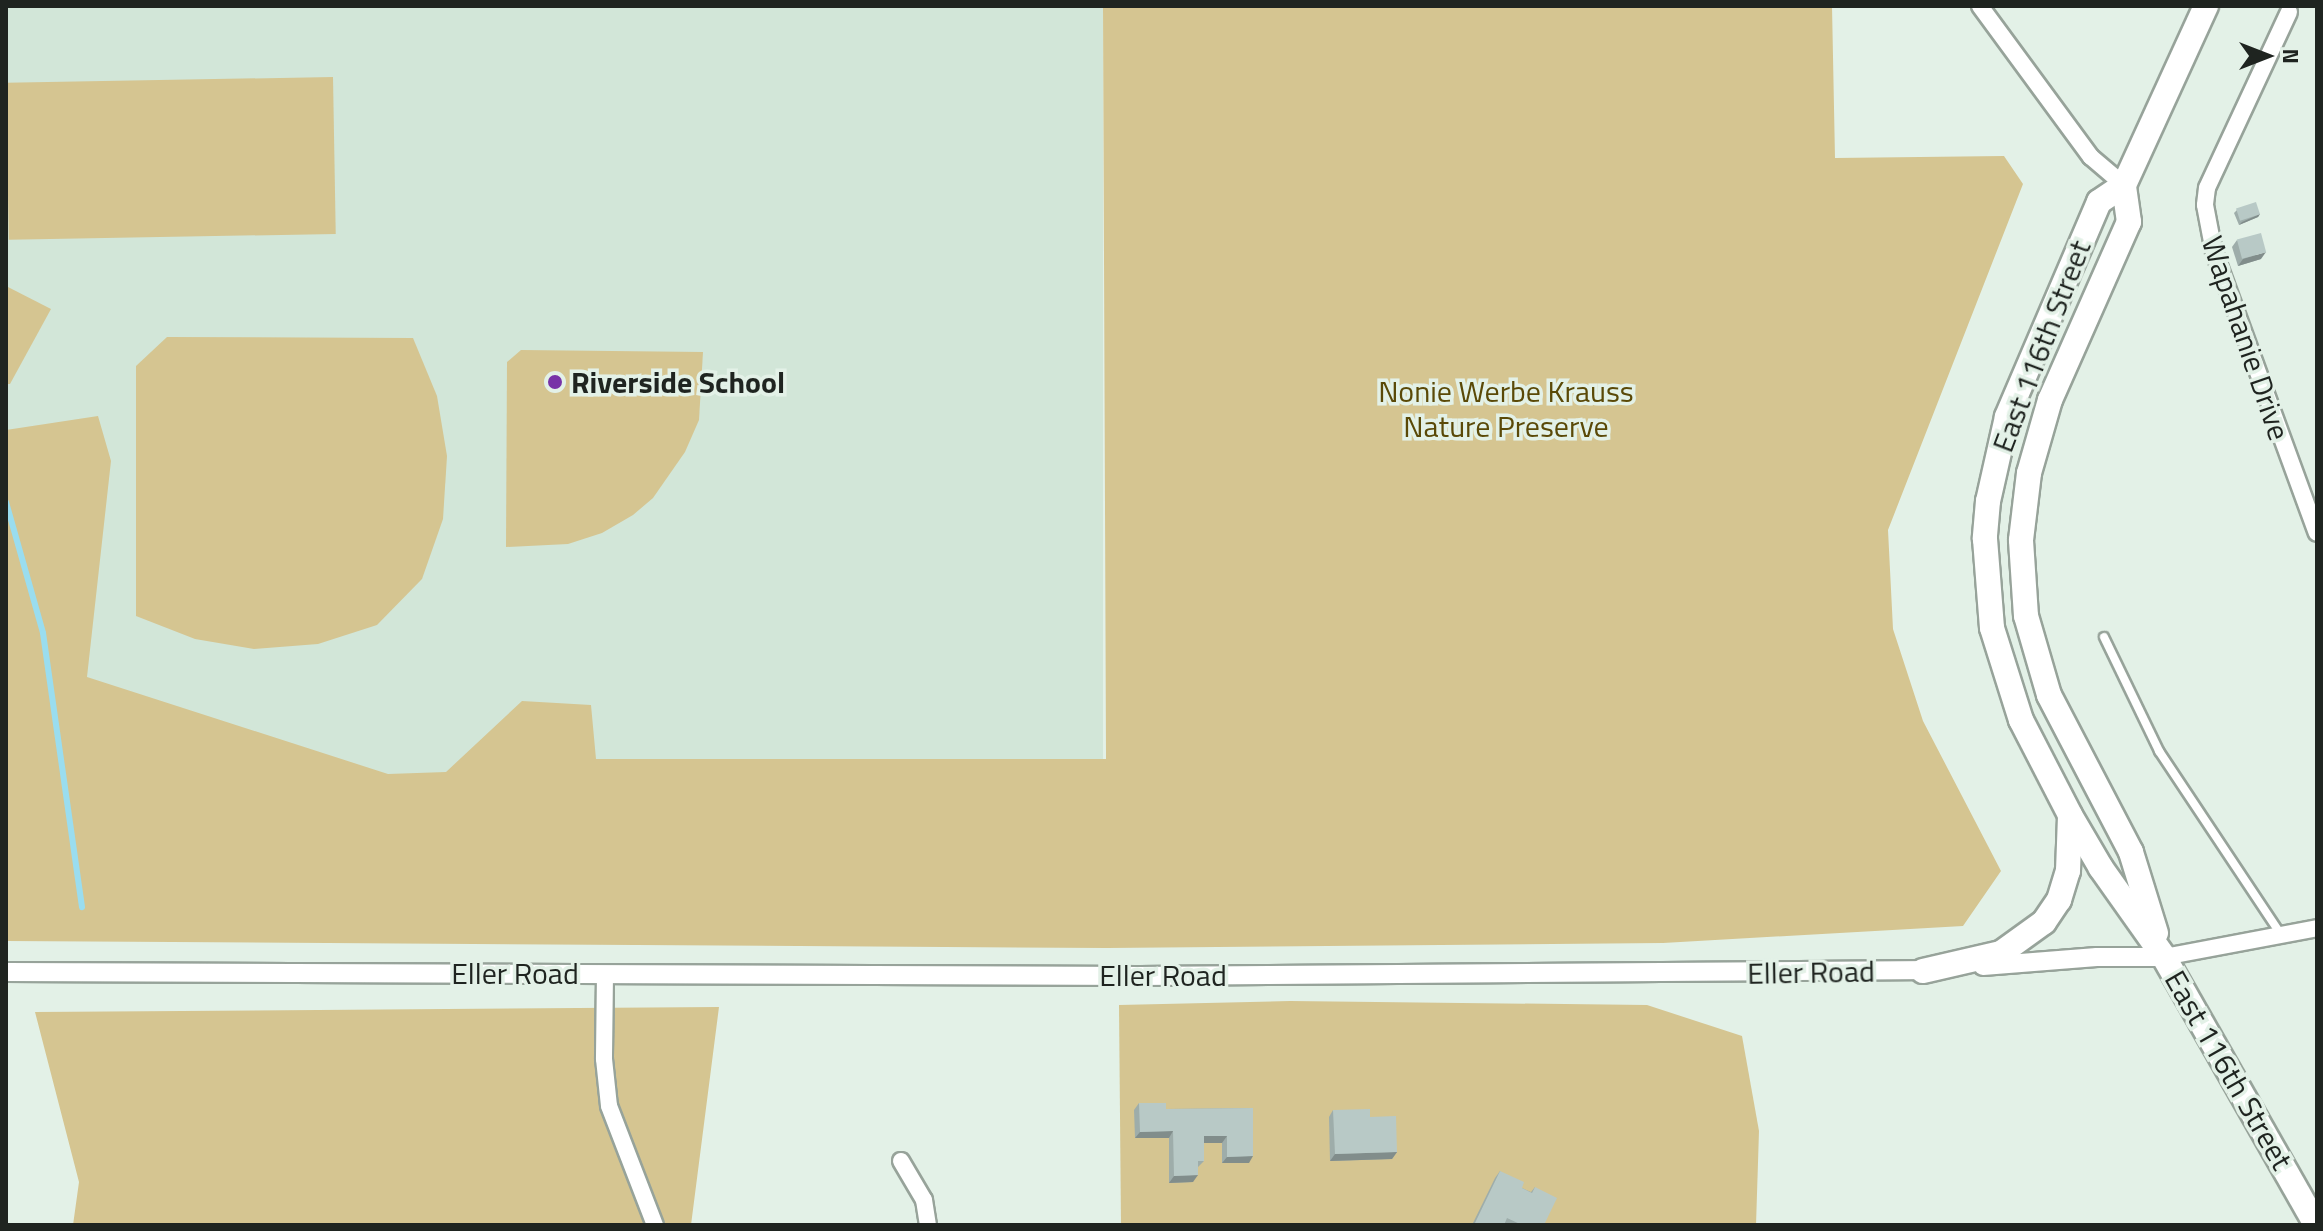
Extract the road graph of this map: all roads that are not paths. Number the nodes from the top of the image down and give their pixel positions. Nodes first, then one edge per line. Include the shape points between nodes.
1 (1980, 6) edge
2 (2206, 6) edge
3 (2289, 12) dead end
4 (2124, 185) junction
5 (2317, 533) edge
6 (2104, 637) dead end
7 (2070, 815) junction
8 (2317, 928) edge
9 (2280, 933) junction
10 (2164, 957) junction
11 (1923, 971) junction
12 (6, 972) edge
13 (605, 974) junction
14 (901, 1161) dead end
15 (655, 1225) edge
16 (928, 1225) edge
17 (2316, 1225) edge

1 - 4 street via 2091,157
2 - 4 main road, East 116th Street
3 - 5 street, Wapahanie Drive via 2207,188 2205,205 2214,252
4 - 7 main road, East 116th Street via 2099,202 2021,381 1996,458 1986,526 1988,597 2009,691
4 - 10 main road, East 116th Street via 2129,222 2038,438 2023,510 2021,576 2026,616 2049,695 2131,852
6 - 9 lane via 2159,751
7 - 10 main road, East 116th Street
7 - 11 main road via 2068,871 2059,900 2044,922 2001,953
8 - 9 street, Eller Road
9 - 10 street, Eller Road
10 - 11 street, Eller Road
10 - 17 main road, East 116th Street
11 - 13 street, Eller Road
12 - 13 street, Eller Road
13 - 15 street via 609,1106
14 - 16 street via 924,1200

